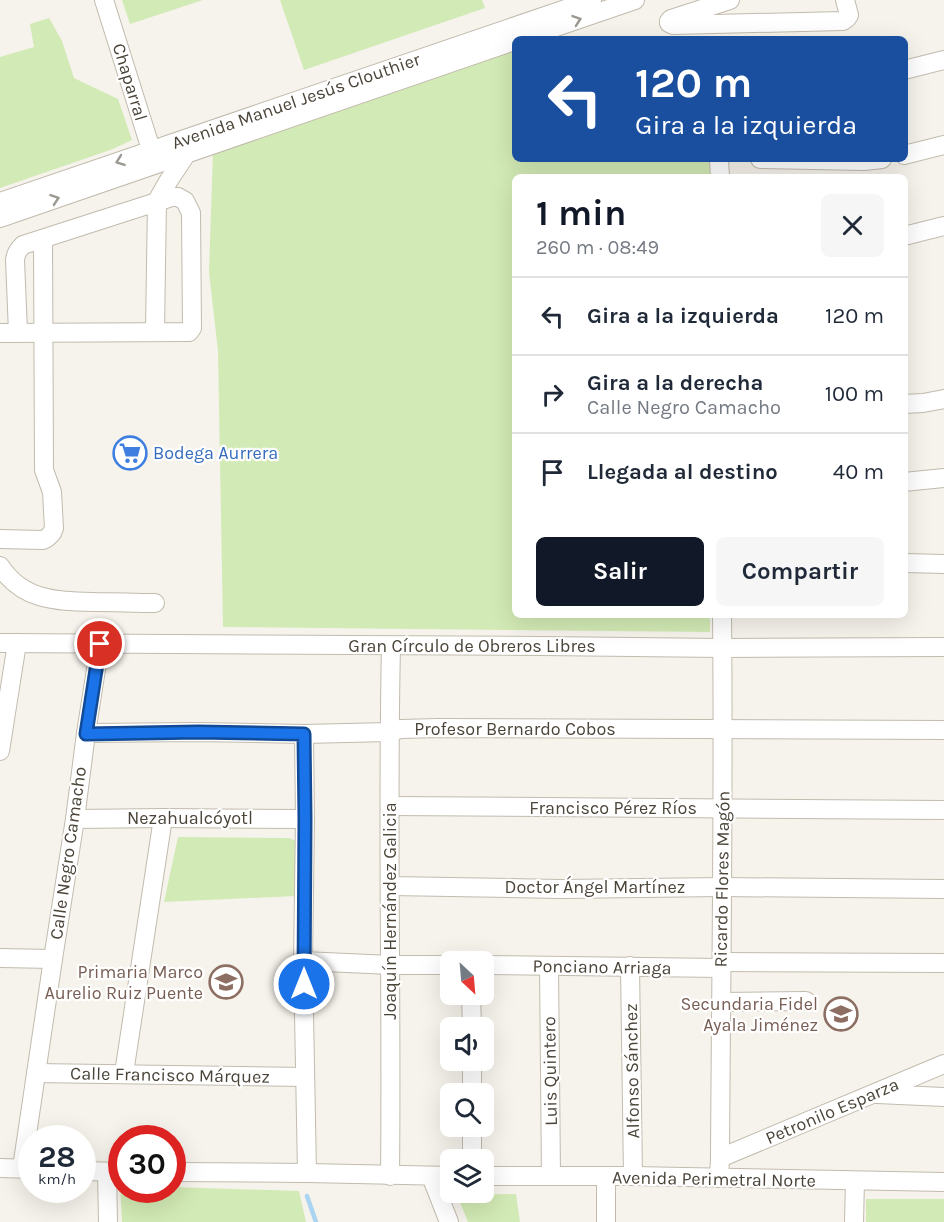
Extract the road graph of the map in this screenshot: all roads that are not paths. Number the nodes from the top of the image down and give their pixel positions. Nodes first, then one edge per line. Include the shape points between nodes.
1 (104, 0) edge
2 (592, 0) edge
3 (635, 0) edge
4 (730, 0) edge
5 (845, 0) edge
6 (544, 30) edge
7 (524, 36) edge
8 (529, 36) edge
9 (512, 40) edge
10 (512, 42) edge
11 (944, 60) edge
12 (908, 69) edge
13 (199, 134) junction
14 (944, 145) edge
15 (186, 153) junction
16 (908, 154) edge
17 (153, 157) junction
18 (157, 201) junction
19 (0, 202) edge
20 (0, 218) edge
21 (944, 226) edge
22 (908, 235) edge
23 (43, 240) junction
24 (155, 331) junction
25 (43, 332) junction
26 (9, 333) edge
27 (944, 399) edge
28 (908, 404) edge
29 (944, 478) edge
30 (908, 482) edge
31 (0, 539) edge
32 (908, 563) edge
33 (944, 564) edge
34 (0, 566) edge
35 (155, 603) dead end
36 (723, 618) edge
37 (9, 643) edge
38 (100, 644) junction
39 (391, 646) junction
40 (944, 647) edge
41 (723, 648) junction
42 (723, 729) junction
43 (944, 729) edge
44 (389, 732) junction
45 (86, 734) junction
46 (304, 734) junction
47 (0, 751) edge
48 (390, 806) junction
49 (723, 809) junction
50 (944, 810) edge
51 (163, 818) junction
52 (75, 819) junction
53 (305, 819) junction
54 (390, 886) junction
55 (722, 887) junction
56 (944, 888) edge
57 (0, 958) edge
58 (52, 959) junction
59 (303, 961) junction
60 (944, 963) edge
61 (390, 965) junction
62 (440, 965) edge
63 (494, 965) edge
64 (721, 965) junction
65 (549, 966) junction
66 (630, 966) junction
67 (806, 1001) dead end
68 (720, 1002) junction
69 (944, 1064) edge
70 (36, 1073) junction
71 (124, 1073) junction
72 (305, 1077) junction
73 (870, 1094) junction
74 (944, 1097) edge
75 (31, 1125) edge
76 (720, 1158) junction
77 (0, 1168) edge
78 (18, 1168) edge
79 (186, 1172) edge
80 (307, 1173) junction
81 (390, 1176) junction
82 (431, 1176) junction
83 (440, 1176) edge
84 (494, 1176) edge
85 (551, 1176) junction
86 (633, 1176) junction
87 (606, 1177) junction
88 (718, 1178) junction
89 (855, 1181) junction
90 (944, 1182) edge
91 (110, 1203) edge
92 (108, 1222) edge
93 (449, 1222) edge
94 (606, 1222) edge
95 (854, 1222) edge

1 - 17 street, Chaparral
2 - 6 street, Avenida Manuel Jesús Clouthier
6 -> 3 street, Avenida Manuel Jesús Clouthier
4 - 5 street via 671,19 669,23 843,21 849,15
6 - 7 street, Avenida Manuel Jesús Clouthier
6 - 8 street, Avenida Manuel Jesús Clouthier
9 - 13 street, Avenida Manuel Jesús Clouthier
10 - 15 street, Avenida Manuel Jesús Clouthier
11 - 12 street
13 - 15 street
13 - 17 street, Avenida Manuel Jesús Clouthier
14 - 16 street
15 - 17 street, Avenida Manuel Jesús Clouthier
15 - 18 street
17 -> 19 street, Avenida Manuel Jesús Clouthier
20 -> 17 street, Avenida Manuel Jesús Clouthier
18 - 23 street
18 - 24 street
18 - 24 street via 178,197 191,213 192,328 188,332
21 - 22 street
23 - 25 street
23 - 26 street via 17,251
24 - 25 street
25 - 26 street
25 - 31 street via 44,470 52,492 54,528 43,540
27 - 28 street
29 - 30 street
32 - 33 street
34 - 35 street via 16,584 45,598
36 - 41 street, Ricardo Flores Magón
37 - 38 street, Gran Círculo de Obreros Libres
37 - 47 street
38 - 39 street, Gran Círculo de Obreros Libres
38 - 45 street, Calle Negro Camacho
39 - 41 street, Gran Círculo de Obreros Libres
39 - 44 street, Joaquín Hernández Galicia
40 - 41 street, Gran Círculo de Obreros Libres
41 - 42 street, Ricardo Flores Magón
42 - 43 street, Profesor Bernardo Cobos
42 - 44 street, Profesor Bernardo Cobos via 438,728
42 - 49 street, Ricardo Flores Magón
44 - 46 street, Profesor Bernardo Cobos
44 - 48 street, Joaquín Hernández Galicia
45 - 46 street, Profesor Bernardo Cobos
45 - 52 street, Calle Negro Camacho
46 - 53 street
48 - 49 street, Francisco Pérez Ríos
48 - 54 street, Joaquín Hernández Galicia
49 - 50 street, Francisco Pérez Ríos
49 - 55 street, Ricardo Flores Magón
51 - 52 street, Nezahualcóyotl
51 - 53 street, Nezahualcóyotl
51 - 71 street
52 - 58 street, Calle Negro Camacho
53 - 59 street
54 - 55 street, Doctor Ángel Martínez
54 - 61 street, Joaquín Hernández Galicia
55 - 56 street, Doctor Ángel Martínez
55 - 64 street, Ricardo Flores Magón
57 - 58 street
58 - 70 street, Calle Negro Camacho
59 - 61 street
59 - 72 street
60 - 64 street, Ponciano Arriaga
61 - 62 street
61 - 81 street, Joaquín Hernández Galicia
63 - 65 street, Ponciano Arriaga
64 - 66 street, Ponciano Arriaga
64 - 68 street, Ricardo Flores Magón
65 - 66 street, Ponciano Arriaga
65 - 85 street, Luis Quintero
66 - 86 street, Alfonso Sánchez
67 - 68 street
68 - 76 street, Ricardo Flores Magón
69 - 73 street, Petronilo Esparza
70 - 71 street, Calle Francisco Márquez
70 - 75 street, Calle Negro Camacho
71 - 72 street, Calle Francisco Márquez
72 - 80 street
73 - 74 street
73 - 76 street, Petronilo Esparza
76 - 88 street, Ricardo Flores Magón
77 - 78 street
79 - 80 street
80 - 81 street
81 - 82 street
82 - 83 street
82 - 93 street
84 - 85 street, Avenida Perimetral Norte
85 - 87 street, Avenida Perimetral Norte
86 - 87 street, Avenida Perimetral Norte
86 - 88 street, Avenida Perimetral Norte
87 - 94 street
88 - 89 street, Avenida Perimetral Norte
89 - 90 street, Avenida Perimetral Norte
89 - 95 street
91 - 92 street

